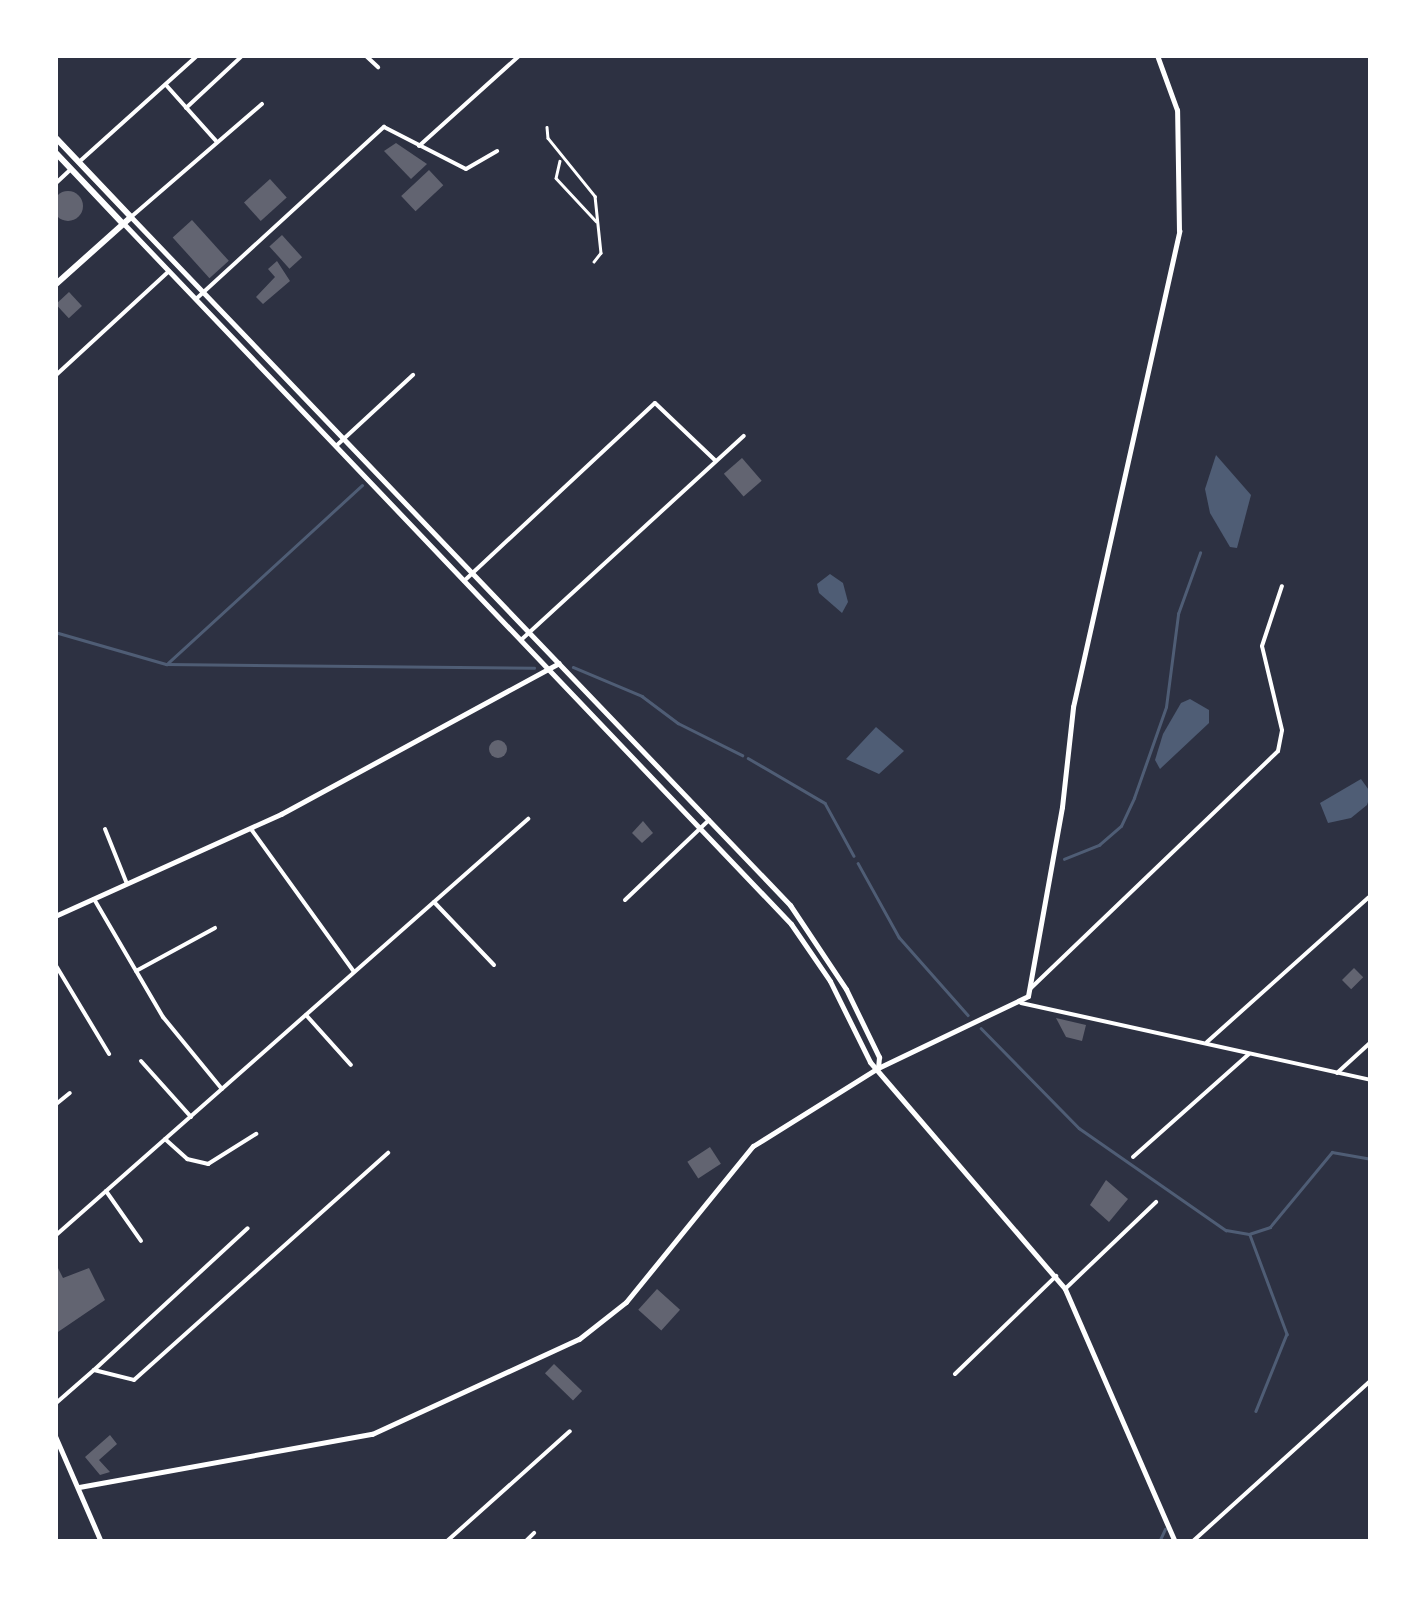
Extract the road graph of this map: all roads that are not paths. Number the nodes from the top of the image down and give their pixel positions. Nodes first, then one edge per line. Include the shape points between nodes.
1 (198, 55) edge
2 (243, 55) edge
3 (365, 55) edge
4 (520, 55) edge
5 (1156, 55) edge
6 (378, 67) dead end
7 (166, 85) junction
8 (262, 104) dead end
9 (186, 108) junction
10 (55, 137) edge
11 (216, 141) junction
12 (419, 146) junction
13 (497, 150) dead end
14 (55, 152) edge
15 (79, 162) junction
16 (72, 169) junction
17 (55, 184) edge
18 (131, 217) junction
19 (124, 224) junction
20 (168, 271) junction
21 (55, 284) edge
22 (204, 292) junction
23 (196, 299) junction
24 (214, 303) junction
25 (206, 310) junction
26 (266, 358) junction
27 (258, 365) junction
28 (55, 376) edge
29 (412, 376) dead end
30 (744, 436) dead end
31 (344, 439) junction
32 (336, 446) junction
33 (716, 461) junction
34 (472, 573) junction
35 (464, 580) junction
36 (1282, 586) dead end
37 (529, 632) junction
38 (521, 640) junction
39 (559, 663) junction
40 (548, 668) junction
41 (625, 733) junction
42 (617, 740) junction
43 (528, 819) dead end
44 (709, 820) junction
45 (700, 827) junction
46 (105, 829) dead end
47 (252, 830) junction
48 (128, 884) junction
49 (1369, 897) edge
50 (94, 899) junction
51 (625, 900) dead end
52 (434, 902) junction
53 (790, 905) junction
54 (781, 912) junction
55 (55, 916) edge
56 (215, 928) dead end
57 (55, 964) edge
58 (494, 965) dead end
59 (136, 971) junction
60 (354, 972) junction
61 (1031, 988) junction
62 (1017, 1003) junction
63 (306, 1014) junction
64 (1207, 1042) junction
65 (1371, 1042) edge
66 (1250, 1053) junction
67 (109, 1054) dead end
68 (141, 1062) dead end
69 (352, 1065) dead end
70 (878, 1068) junction
71 (1337, 1073) junction
72 (1371, 1080) edge
73 (222, 1089) junction
74 (70, 1093) dead end
75 (55, 1105) edge
76 (191, 1116) junction
77 (256, 1134) dead end
78 (165, 1139) junction
79 (388, 1153) dead end
80 (1133, 1157) dead end
81 (106, 1191) junction
82 (1156, 1202) dead end
83 (248, 1228) dead end
84 (55, 1236) edge
85 (141, 1241) dead end
86 (1056, 1276) junction
87 (1065, 1289) junction
88 (94, 1370) junction
89 (955, 1374) dead end
90 (1371, 1380) edge
91 (55, 1404) edge
92 (570, 1431) dead end
93 (55, 1436) edge
94 (78, 1486) junction
95 (534, 1533) dead end
96 (101, 1542) edge
97 (446, 1542) edge
98 (525, 1542) edge
99 (1175, 1542) edge
100 (1192, 1542) edge

1 - 7 street
2 - 9 street
3 - 6 street
4 - 12 street
5 - 61 street via 1180,126 1179,231 1072,706
7 - 9 street
7 - 15 street
8 - 11 street
9 - 11 street
10 - 15 main road
11 - 18 street
12 - 13 street via 466,169
12 - 22 street via 384,128
14 - 16 main road
15 - 16 main road
15 - 18 main road
16 - 17 street
16 - 19 main road
18 - 19 main road
18 - 22 street
19 - 20 street
19 - 21 main road
20 - 23 street
20 - 28 street
22 - 23 street
22 - 24 street
23 - 25 street
24 - 25 street
24 - 26 street
25 - 27 street
26 - 27 street
26 - 31 street
27 - 32 street
29 - 31 street
30 - 33 street
31 - 32 street
31 - 34 street
32 - 35 street
33 - 34 street via 658,403
33 - 37 street
34 - 35 street
34 - 37 street
35 - 38 street
36 - 61 street via 1262,646 1282,730 1278,751
37 - 38 street
37 - 39 street
38 - 40 street
39 - 40 street
39 - 41 street
40 - 42 street
40 - 47 street
41 - 42 street
41 - 44 street
42 - 45 street
43 - 52 street
44 - 45 street
44 - 53 street
45 - 51 street
45 - 54 street
46 - 48 street
47 - 48 street
47 - 60 street
48 - 50 street
49 - 64 street
50 - 55 street
50 - 59 street
52 - 58 street
52 - 60 street
53 - 54 street
53 - 70 street via 846,989 879,1057
54 - 70 street
56 - 59 street
57 - 67 street
59 - 73 street via 170,1028
60 - 63 street
61 - 62 street
62 - 64 street
62 - 70 street
63 - 69 street
63 - 73 street
64 - 66 street
65 - 71 street
66 - 71 street
66 - 80 street
68 - 76 street
70 - 86 street
70 - 94 street via 754,1146 626,1302 580,1339 372,1434
71 - 72 street
73 - 76 street
74 - 75 street
76 - 78 street
77 - 78 street via 208,1164 187,1159
78 - 81 street
79 - 88 street via 134,1380
81 - 84 street
81 - 85 street
82 - 87 street
83 - 88 street
86 - 87 street
86 - 89 street
87 - 99 street
88 - 91 street
90 - 100 street
92 - 97 street
93 - 94 street
94 - 96 street
95 - 98 street

